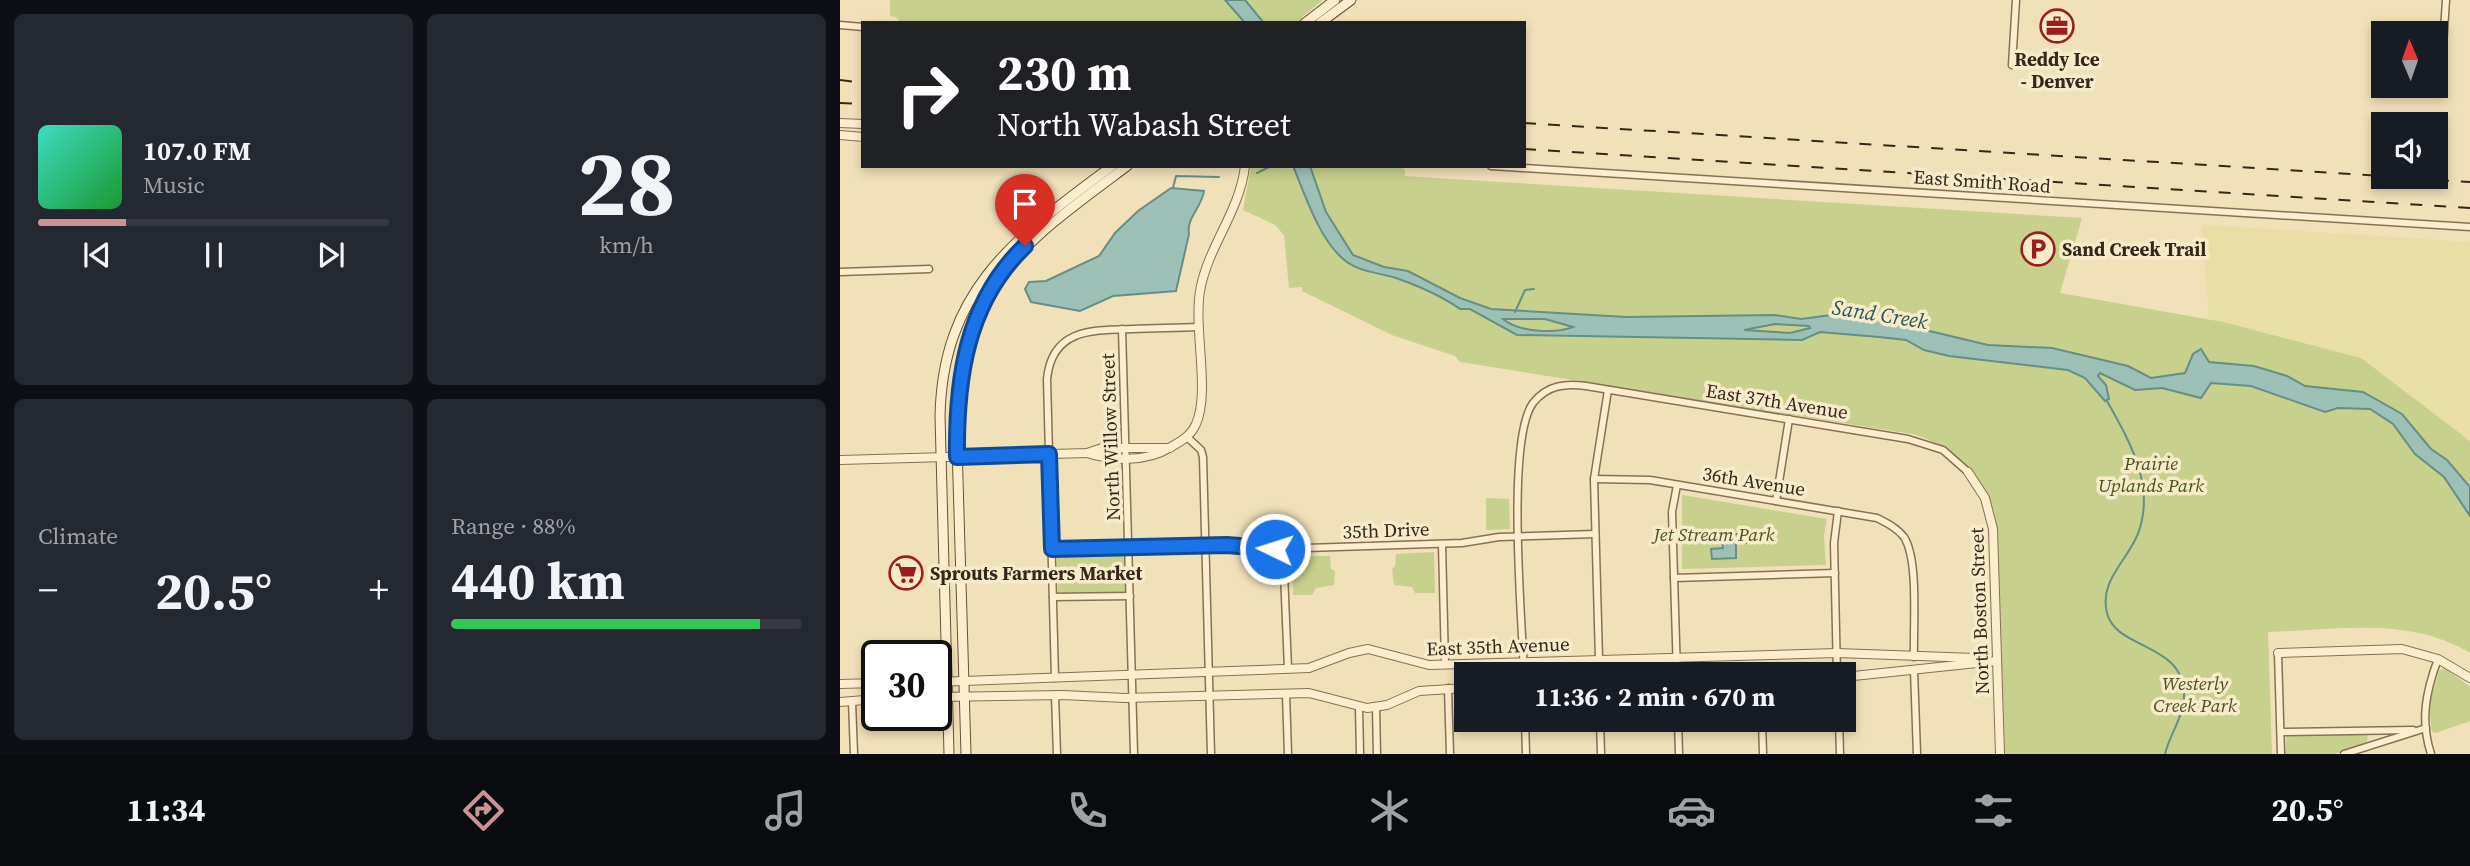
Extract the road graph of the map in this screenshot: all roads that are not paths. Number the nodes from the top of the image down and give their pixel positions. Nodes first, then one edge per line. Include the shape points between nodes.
1 (1335, 0) edge
2 (1351, 0) edge
3 (2016, 0) edge
4 (2446, 0) edge
5 (1317, 20) edge
6 (2445, 21) edge
7 (840, 26) edge
8 (861, 27) edge
9 (2012, 65) dead end
10 (840, 123) edge
11 (861, 124) edge
12 (840, 135) edge
13 (861, 136) edge
14 (1117, 168) edge
15 (1245, 168) edge
16 (1523, 168) edge
17 (2470, 227) edge
18 (929, 269) dead end
19 (840, 272) edge
20 (1198, 327) junction
21 (1122, 329) junction
22 (1608, 390) junction
23 (1789, 419) junction
24 (1188, 437) junction
25 (1126, 453) junction
26 (1049, 454) junction
27 (942, 457) junction
28 (957, 457) junction
29 (840, 460) edge
30 (1968, 472) joint
31 (1594, 479) junction
32 (1676, 485) junction
33 (1776, 500) junction
34 (1838, 510) junction
35 (1595, 534) junction
36 (1520, 536) junction
37 (1442, 544) junction
38 (1206, 546) junction
39 (1130, 548) junction
40 (1052, 549) junction
41 (1283, 549) junction
42 (1835, 573) junction
43 (1674, 578) junction
44 (1130, 596) junction
45 (1053, 597) junction
46 (946, 640) edge
47 (1837, 653) junction
48 (2278, 653) joint
49 (1676, 657) junction
50 (1914, 657) junction
51 (1599, 659) junction
52 (2438, 659) junction
53 (1523, 661) junction
54 (1996, 661) junction
55 (1676, 662) edge
56 (1837, 662) edge
57 (1982, 662) junction
58 (1445, 664) junction
59 (1287, 669) junction
60 (1209, 670) junction
61 (1914, 670) junction
62 (1132, 672) junction
63 (1856, 676) edge
64 (1055, 678) junction
65 (2470, 678) edge
66 (952, 681) edge
67 (964, 681) junction
68 (861, 683) edge
69 (840, 684) edge
70 (1448, 688) junction
71 (1454, 688) edge
72 (1286, 694) junction
73 (1055, 695) junction
74 (1210, 696) junction
75 (952, 697) edge
76 (964, 697) junction
77 (1133, 698) junction
78 (861, 700) edge
79 (852, 701) junction
80 (840, 702) edge
81 (1359, 708) junction
82 (1376, 708) junction
83 (2426, 728) junction
84 (2368, 729) junction
85 (2413, 730) junction
86 (949, 731) edge
87 (1525, 732) edge
88 (1600, 732) edge
89 (1678, 732) edge
90 (1762, 732) edge
91 (1839, 732) edge
92 (2281, 732) junction
93 (2370, 746) junction
94 (854, 754) edge
95 (950, 754) edge
96 (965, 754) edge
97 (1057, 754) edge
98 (1134, 754) edge
99 (1212, 754) edge
100 (1288, 754) edge
101 (1360, 754) edge
102 (1377, 754) edge
103 (1450, 754) edge
104 (1526, 754) edge
105 (1601, 754) edge
106 (1679, 754) edge
107 (1763, 754) edge
108 (1840, 754) edge
109 (1917, 754) edge
110 (2000, 754) edge
111 (2281, 754) edge
112 (2344, 754) edge
113 (2431, 754) edge

1 - 5 main road
2 - 5 main road
3 - 9 street
4 - 6 street
7 - 8 street
10 - 11 street
12 - 13 street
14 - 27 main road via 1020,236 969,299 944,372
14 - 28 main road via 1036,236 995,282 976,320 961,367
15 - 20 street via 1237,202 1202,280
16 - 17 street, East Smith Road
18 - 19 street
20 - 21 street
20 - 24 street via 1200,410
21 - 25 street, North Willow Street
21 - 26 street via 1079,334 1057,348 1047,379
22 - 23 street, East 37th Avenue
22 - 31 street
22 - 36 street, East 37th Avenue via 1570,384 1551,388 1527,415 1519,454
23 - 30 street, East 37th Avenue via 1926,443 1943,450
23 - 33 street
24 - 25 street via 1157,456
24 - 38 street via 1203,457
25 - 26 street via 1101,458 1087,453
25 - 39 street, North Willow Street
26 - 28 street
26 - 40 street
27 - 28 street
27 - 29 street
27 - 46 main road
28 - 67 main road
30 - 54 street, North Boston Street via 1985,498 1993,529
31 - 32 street, 36th Avenue
31 - 35 street
32 - 33 street, 36th Avenue
32 - 43 street
33 - 34 street, 36th Avenue
34 - 42 street
34 - 50 street, 36th Avenue via 1877,518 1903,536 1911,559
35 - 36 street, 35th Drive
35 - 51 street
36 - 37 street, 35th Drive
36 - 53 street
37 - 41 street, 35th Drive
37 - 58 street
38 - 39 street, 35th Drive
38 - 41 street, 35th Drive
38 - 60 street
39 - 40 street, 35th Drive
39 - 44 street, North Willow Street
40 - 45 street
41 - 59 street
42 - 43 street
42 - 47 street
43 - 49 street
44 - 45 street
44 - 62 street, North Willow Street
45 - 64 street
47 - 49 street, East 35th Avenue
47 - 50 street, East 35th Avenue
47 - 56 street
48 - 52 street via 2390,649
48 - 92 street
49 - 51 street, East 35th Avenue
49 - 55 street
50 - 57 street, East 35th Avenue
51 - 53 street, East 35th Avenue
52 - 65 street
52 - 83 street via 2427,693
53 - 58 street, East 35th Avenue
54 - 57 street, East 35th Avenue
54 - 110 street, North Boston Street
57 - 61 street, East 35th Avenue
58 - 59 street, East 35th Avenue via 1420,664 1368,649 1315,667
59 - 60 street, East 35th Avenue
60 - 62 street, East 35th Avenue
60 - 74 street
61 - 63 street, East 35th Avenue
61 - 109 street
62 - 64 street, East 35th Avenue
62 - 77 street, North Willow Street
64 - 67 street, East 35th Avenue
66 - 67 street, East 35th Avenue
67 - 76 main road
68 - 69 street
70 - 71 street
70 - 82 street via 1415,692
70 - 103 street
72 - 74 street
72 - 81 street via 1317,694
72 - 100 street
73 - 76 street
73 - 77 street
73 - 97 street
74 - 77 street
74 - 99 street
75 - 76 street
76 - 96 main road
77 - 98 street, North Willow Street
78 - 79 street
79 - 80 street
79 - 94 street
81 - 82 street
81 - 101 street
82 - 102 street
83 - 85 street
83 - 113 street
84 - 85 street
84 - 92 street
84 - 93 street
85 - 93 street
86 - 95 main road
87 - 104 street
88 - 105 street
89 - 106 street
90 - 107 street
91 - 108 street
92 - 111 street
93 - 112 street

